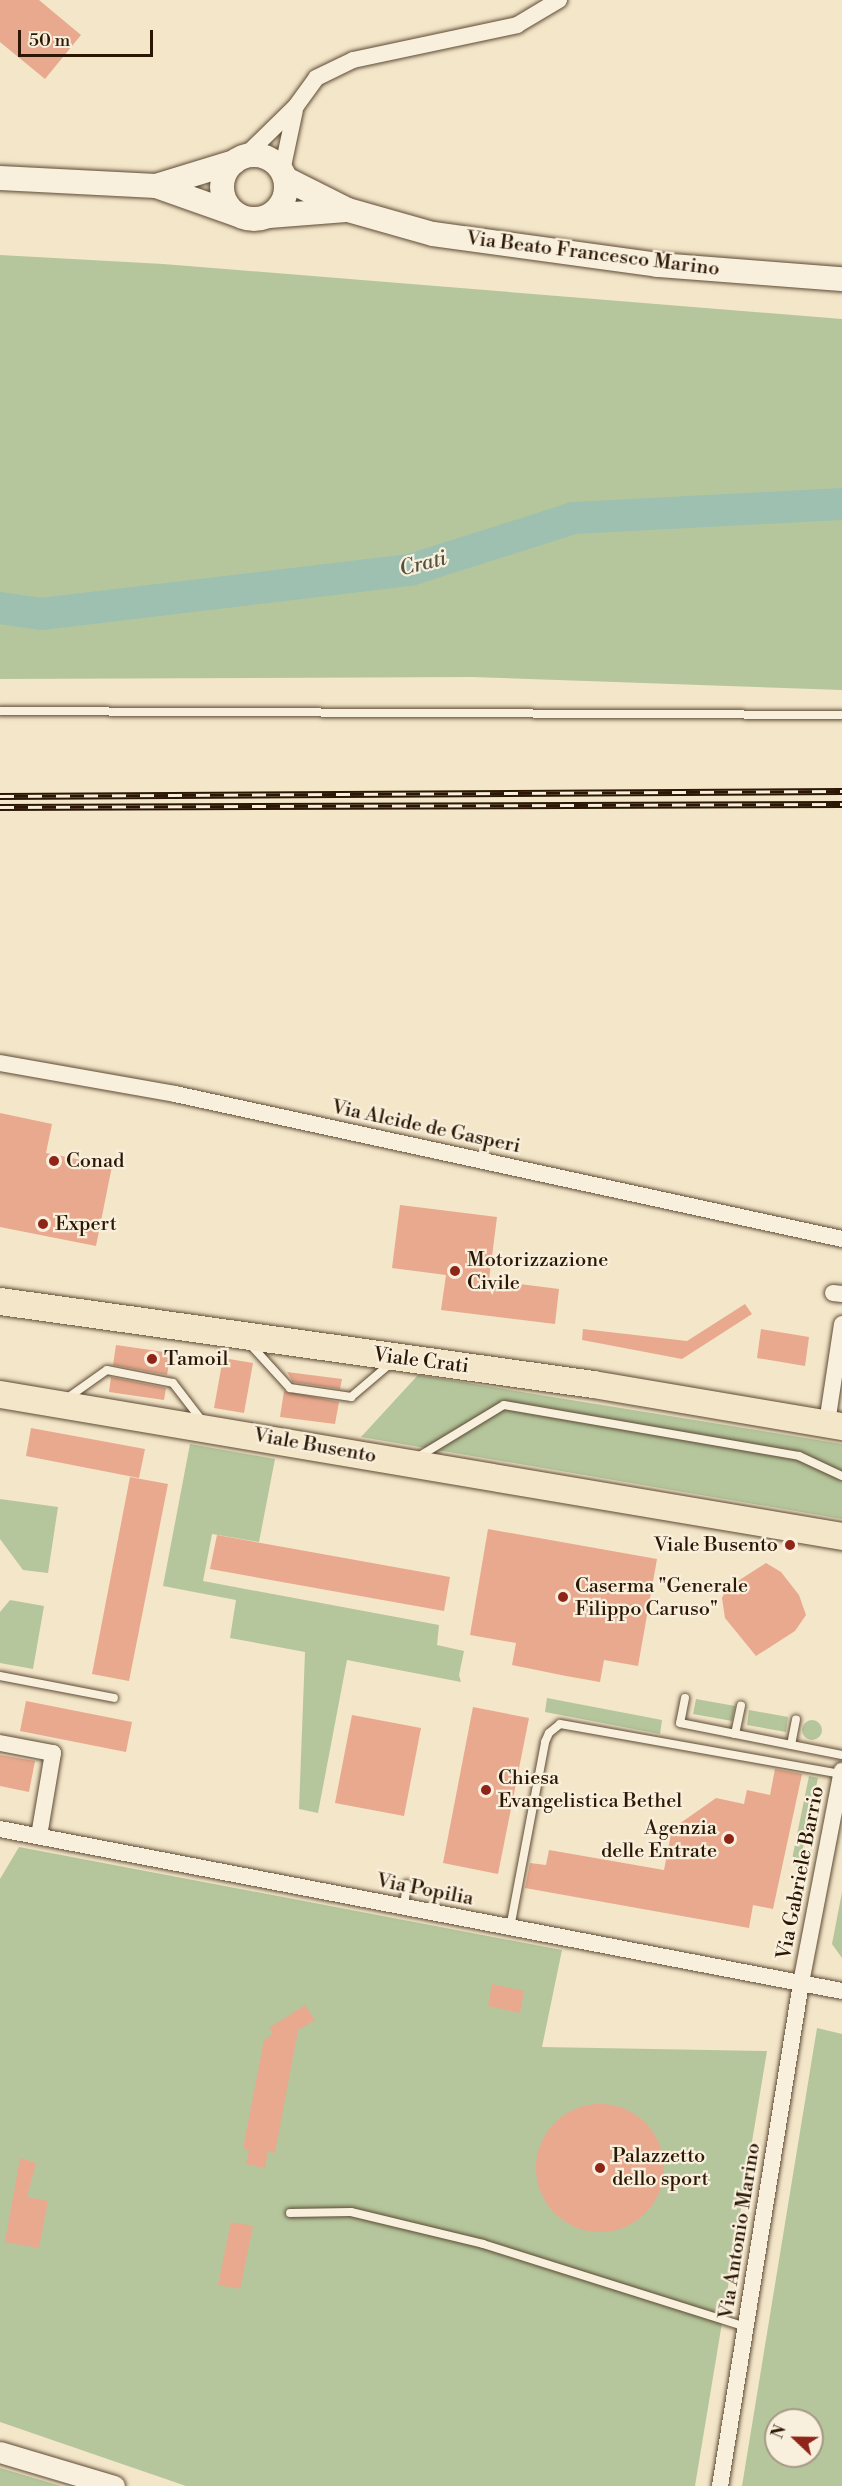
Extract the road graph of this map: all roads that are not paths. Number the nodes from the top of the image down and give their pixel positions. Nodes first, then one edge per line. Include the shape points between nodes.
1 (559, 0) edge
2 (296, 106) junction
3 (239, 159) junction
4 (284, 175) junction
5 (0, 178) edge
6 (156, 186) junction
7 (348, 210) junction
8 (257, 217) junction
9 (842, 279) edge
10 (0, 711) edge
11 (842, 716) edge
12 (0, 1063) edge
13 (842, 1239) edge
14 (0, 1301) edge
15 (842, 1324) edge
16 (243, 1337) junction
17 (397, 1358) junction
18 (0, 1394) edge
19 (58, 1404) junction
20 (835, 1425) edge
21 (208, 1428) junction
22 (410, 1462) junction
23 (842, 1476) edge
24 (842, 1536) edge
25 (0, 1676) edge
26 (114, 1698) dead end
27 (685, 1698) dead end
28 (741, 1707) dead end
29 (796, 1719) dead end
30 (735, 1734) junction
31 (0, 1743) edge
32 (790, 1745) junction
33 (842, 1755) edge
34 (842, 1773) edge
35 (1, 1831) edge
36 (39, 1836) junction
37 (407, 1884) dead end
38 (404, 1907) junction
39 (509, 1928) junction
40 (801, 1983) junction
41 (842, 1991) edge
42 (290, 2213) dead end
43 (746, 2326) junction
44 (0, 2452) edge
45 (80, 2480) edge
46 (114, 2486) edge
47 (720, 2486) edge

1 - 2 street via 517,25 352,60 316,78
2 - 3 street
2 - 4 street
3 - 4 main road via 262,156
3 - 6 main road, Via Beato Francesco Marino
3 - 8 main road via 227,170 222,189 229,207
4 - 7 main road, Via Beato Francesco Marino
4 - 8 main road via 284,201
5 - 6 main road, Via Beato Francesco Marino
6 - 8 main road, Via Beato Francesco Marino
7 - 8 main road, Via Beato Francesco Marino
7 - 9 main road, Via Beato Francesco Marino via 433,234 658,265
10 - 11 lane
12 - 13 street, Via Alcide de Gasperi via 175,1094
14 - 16 main road, Viale Crati
15 - 20 street
16 - 17 main road, Viale Crati
16 - 17 lane via 290,1388 340,1395 351,1396
17 - 20 main road, Viale Crati via 593,1384
18 - 19 main road, Viale Busento
19 - 21 main road, Viale Busento
19 - 21 lane via 107,1370 174,1383
21 - 22 main road, Viale Busento
22 - 23 lane via 504,1405 798,1456
22 - 24 main road, Viale Busento
25 - 26 lane
27 - 30 lane via 680,1723
28 - 30 lane
29 - 32 lane
30 - 32 lane
31 - 36 street via 53,1753
32 - 33 lane
34 - 39 lane via 567,1723 549,1732
34 - 40 street, Via Gabriele Barrio
35 - 36 street, Via Popilia
36 - 38 street, Via Popilia
37 - 38 lane
38 - 39 street, Via Popilia
39 - 40 street, Via Popilia
40 - 41 street, Via Popilia
40 - 43 street, Via Antonio Marino
42 - 43 lane via 351,2212 483,2244
43 - 47 street, Via Antonio Marino
44 - 45 street
45 - 46 street

